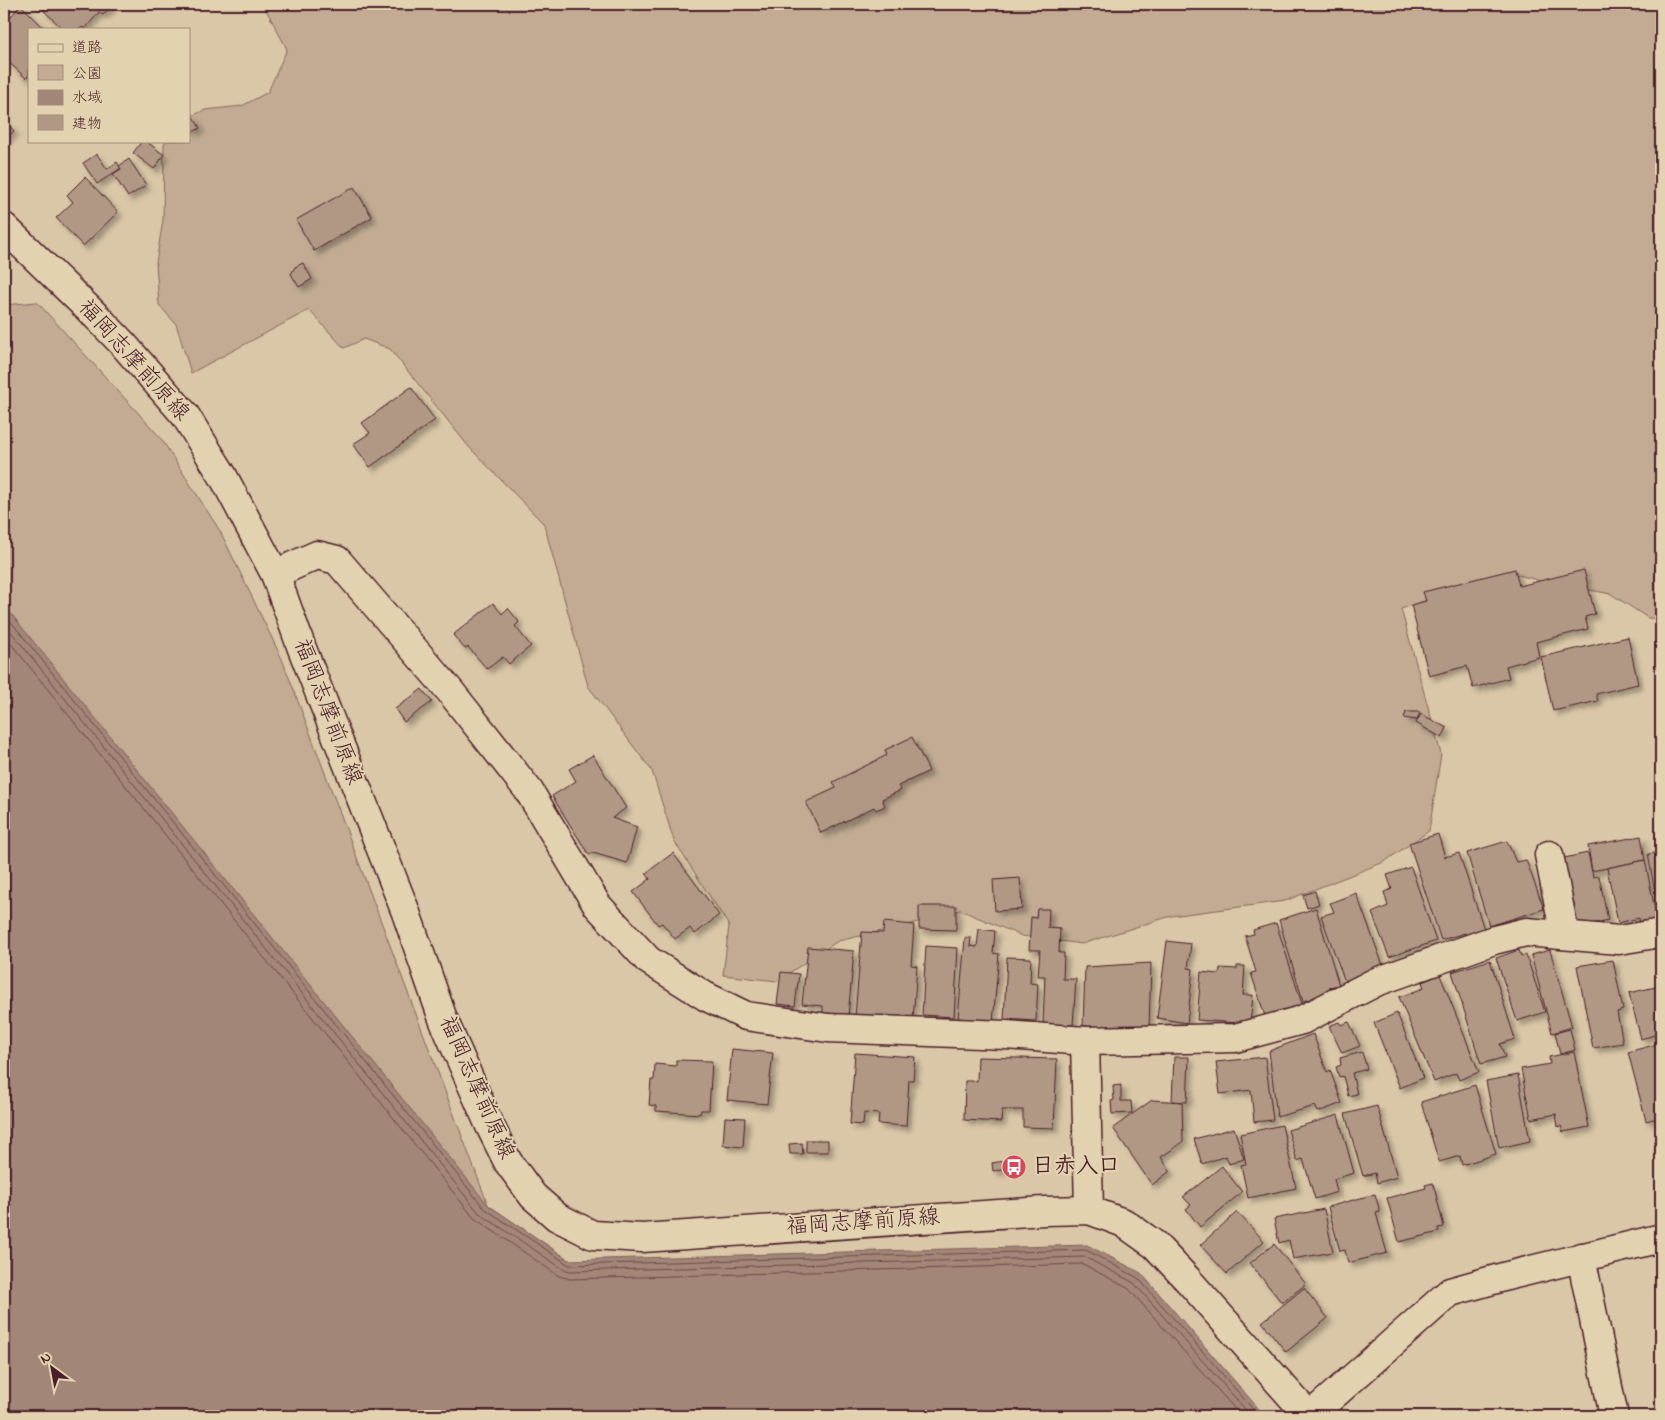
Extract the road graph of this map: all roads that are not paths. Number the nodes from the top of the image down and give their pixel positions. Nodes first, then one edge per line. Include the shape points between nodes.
1 (4, 227) edge
2 (275, 574) junction
3 (1549, 855) dead end
4 (1661, 933) edge
5 (1565, 935) junction
6 (1085, 1041) junction
7 (1088, 1210) junction
8 (1661, 1238) edge
9 (1581, 1257) junction
10 (1310, 1416) edge
11 (1614, 1416) edge

1 - 2 street, 福岡志摩前原線 via 103,324 185,415 223,476
2 - 6 street via 316,555 337,560 450,691 529,791 597,905 648,960 705,996 746,1016 828,1028
2 - 7 street, 福岡志摩前原線 via 443,1018 490,1126 508,1162 533,1196 557,1217 593,1235 642,1238
3 - 5 street
4 - 5 street via 1619,940
5 - 6 street via 1526,932 1494,940 1376,982 1302,1020 1234,1038
6 - 7 street
7 - 10 street, 福岡志摩前原線 via 1124,1223 1155,1245
8 - 9 street
9 - 10 street via 1450,1292
9 - 11 street

